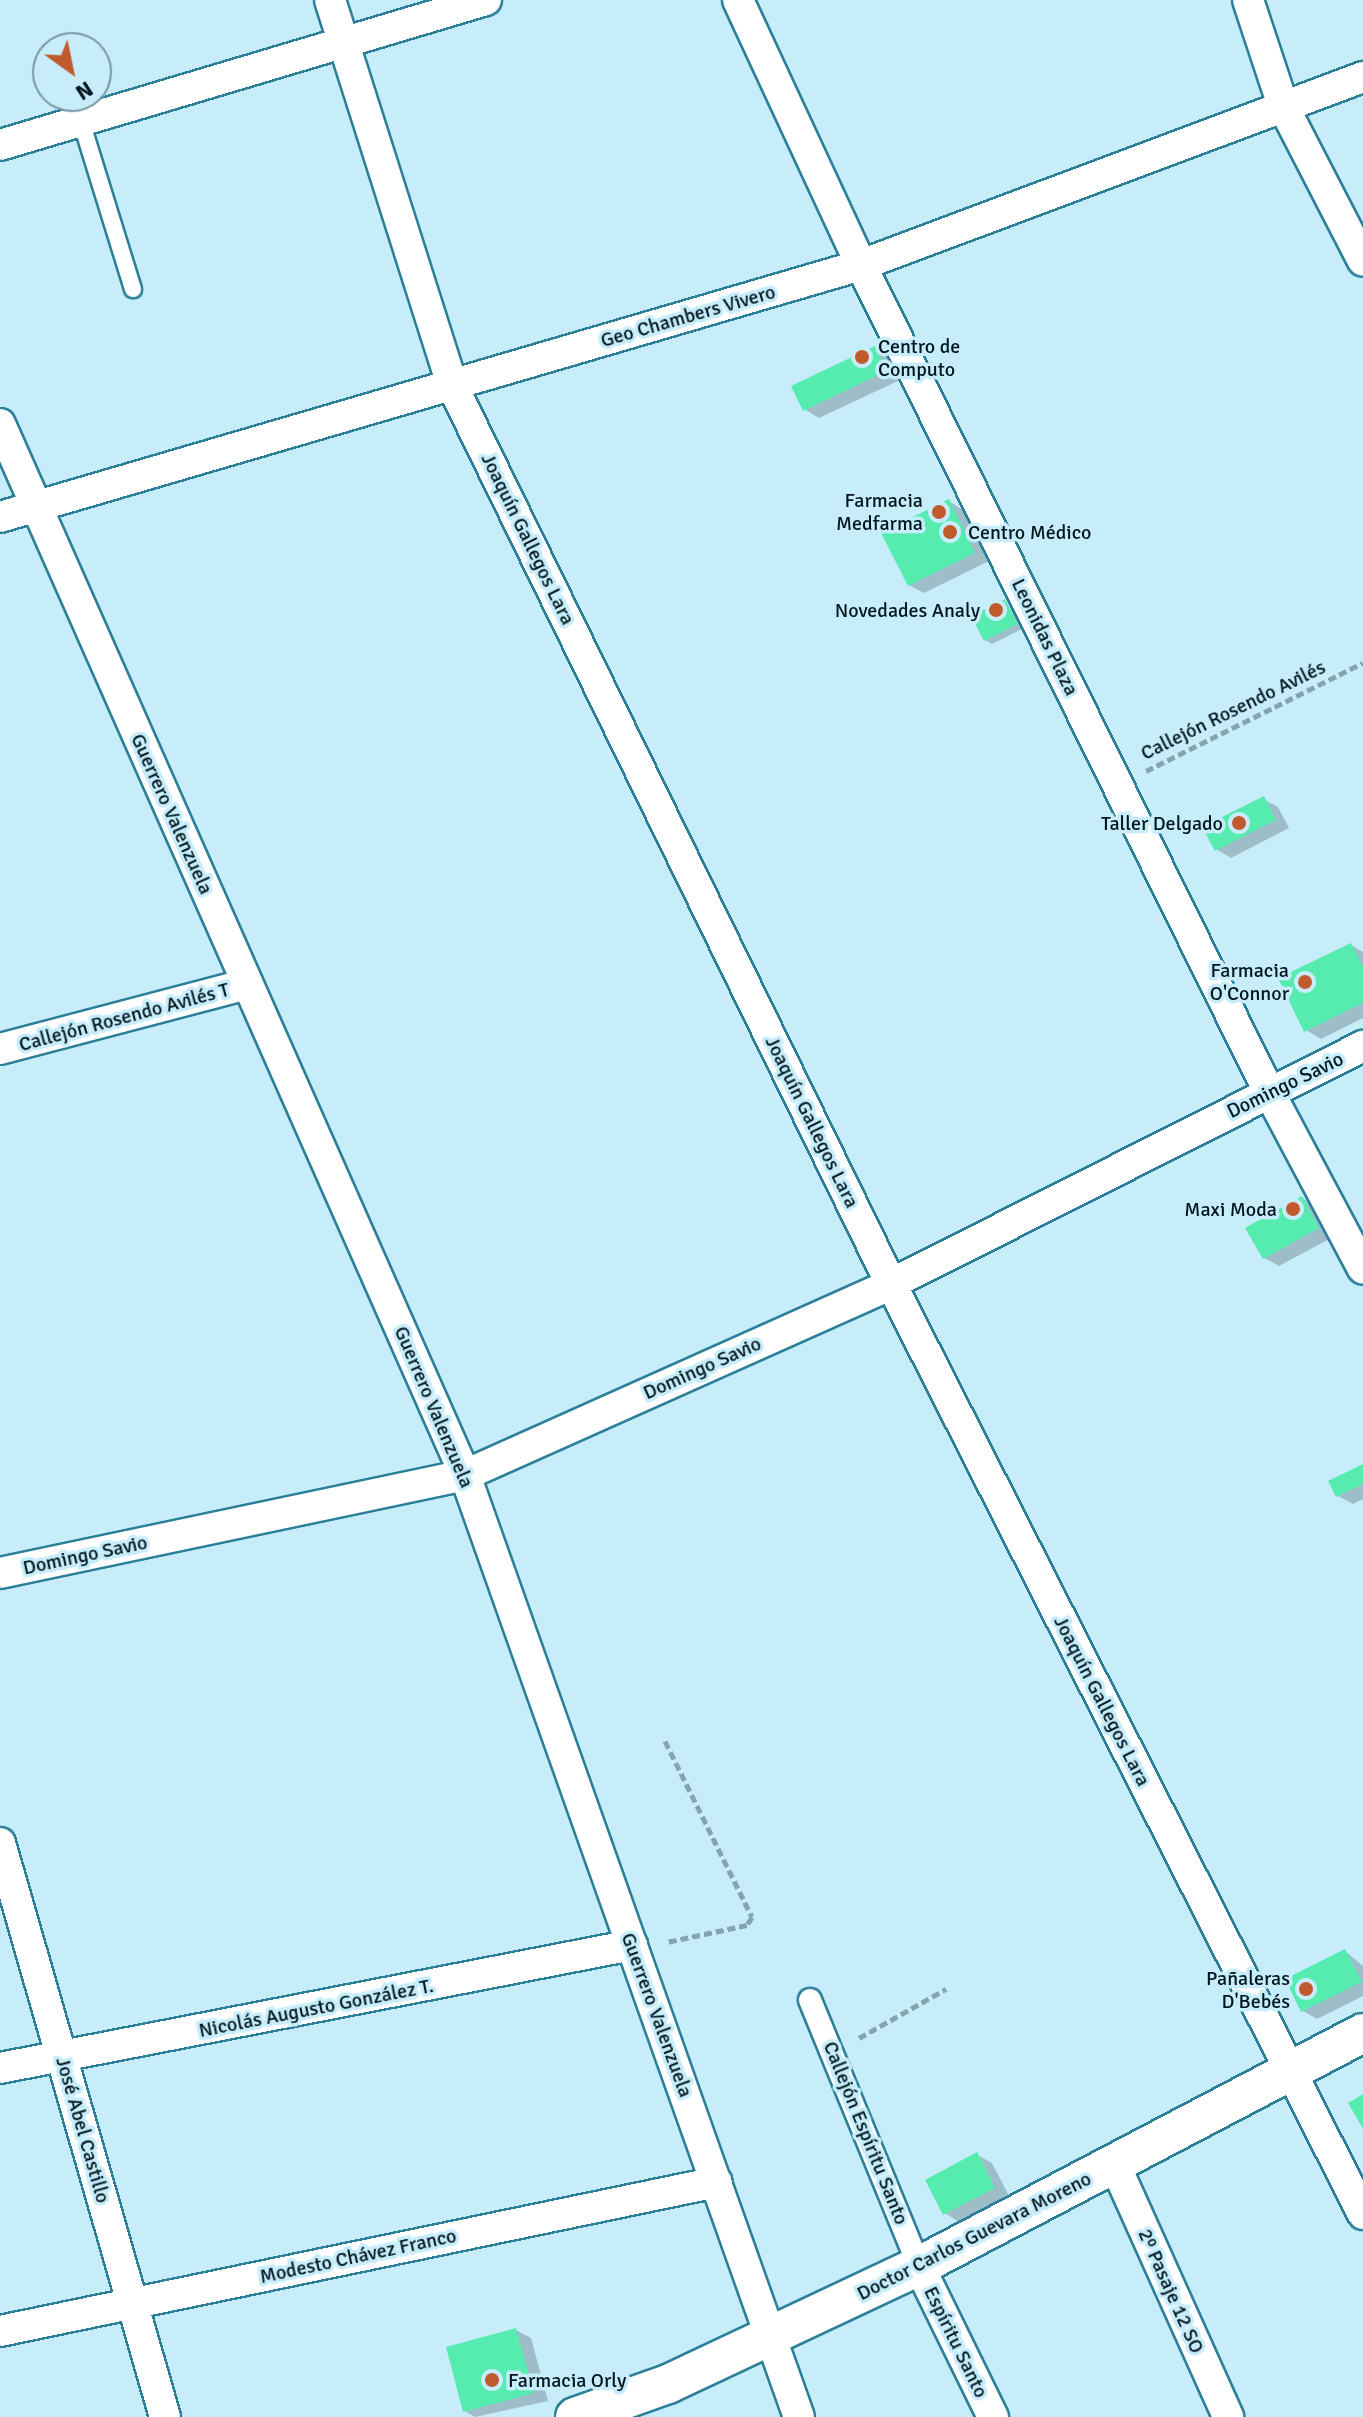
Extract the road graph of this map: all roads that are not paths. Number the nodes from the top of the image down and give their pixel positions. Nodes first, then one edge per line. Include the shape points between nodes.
1 (330, 0) edge
2 (486, 0) edge
3 (738, 0) edge
4 (1248, 0) edge
5 (344, 42) junction
6 (1363, 77) edge
7 (1283, 106) junction
8 (81, 121) junction
9 (0, 145) edge
10 (1363, 261) edge
11 (861, 265) junction
12 (133, 289) dead end
13 (452, 385) junction
14 (0, 424) edge
15 (35, 507) junction
16 (0, 517) edge
17 (248, 984) junction
18 (1363, 1046) edge
19 (0, 1049) edge
20 (1269, 1092) junction
21 (1363, 1269) edge
22 (891, 1284) junction
23 (465, 1475) junction
24 (0, 1573) edge
25 (0, 1843) edge
26 (633, 1948) junction
27 (810, 2000) dead end
28 (1363, 2033) edge
29 (63, 2059) junction
30 (0, 2068) edge
31 (1290, 2072) junction
32 (1115, 2165) junction
33 (717, 2182) junction
34 (1363, 2214) edge
35 (919, 2266) junction
36 (131, 2302) junction
37 (0, 2331) edge
38 (772, 2336) junction
39 (165, 2417) edge
40 (575, 2417) edge
41 (799, 2417) edge
42 (993, 2417) edge
43 (1228, 2417) edge

1 - 5 street, Joaquín Gallegos Lara
2 - 5 street
3 - 11 street, Leonidas Plaza
4 - 7 street
5 - 8 street
5 - 13 street, Joaquín Gallegos Lara
6 - 7 street, Geo Chambers Vivero
7 - 10 street
7 - 11 street, Geo Chambers Vivero
8 - 9 street
8 - 12 lane
11 - 13 street, Geo Chambers Vivero
11 - 20 street, Leonidas Plaza
13 - 15 street, Geo Chambers Vivero
13 - 22 street, Joaquín Gallegos Lara
14 - 15 street, Guerrero Valenzuela
15 - 16 street, Geo Chambers Vivero
15 - 17 street, Guerrero Valenzuela
17 - 19 street, Callejón Rosendo Avilés T
17 - 23 street, Guerrero Valenzuela
18 - 20 street, Domingo Savio
20 - 21 street, Leonidas Plaza
20 - 22 street, Domingo Savio
22 - 23 street, Domingo Savio
22 - 31 street, Joaquín Gallegos Lara
23 - 24 street, Domingo Savio
23 - 26 street, Guerrero Valenzuela
25 - 29 street, José Abel Castillo
26 - 29 street, Nicolás Augusto González T.
26 - 33 street, Guerrero Valenzuela
27 - 35 street, Callejón Espíritu Santo
28 - 31 street, Doctor Carlos Guevara Moreno
29 - 30 street, Nicolás Augusto González T.
29 - 36 street, José Abel Castillo
31 - 32 street, Doctor Carlos Guevara Moreno
31 - 34 street, Joaquín Gallegos Lara
32 - 35 street, Doctor Carlos Guevara Moreno
32 - 43 street, 2º Pasaje 12 SO
33 - 36 street, Modesto Chávez Franco
33 - 38 street, Guerrero Valenzuela
35 - 38 street, Doctor Carlos Guevara Moreno
35 - 42 street, Espíritu Santo
36 - 37 street, Modesto Chávez Franco
36 - 39 street, José Abel Castillo
38 - 40 street, Doctor Carlos Guevara Moreno via 668,2384
38 - 41 street, Guerrero Valenzuela

